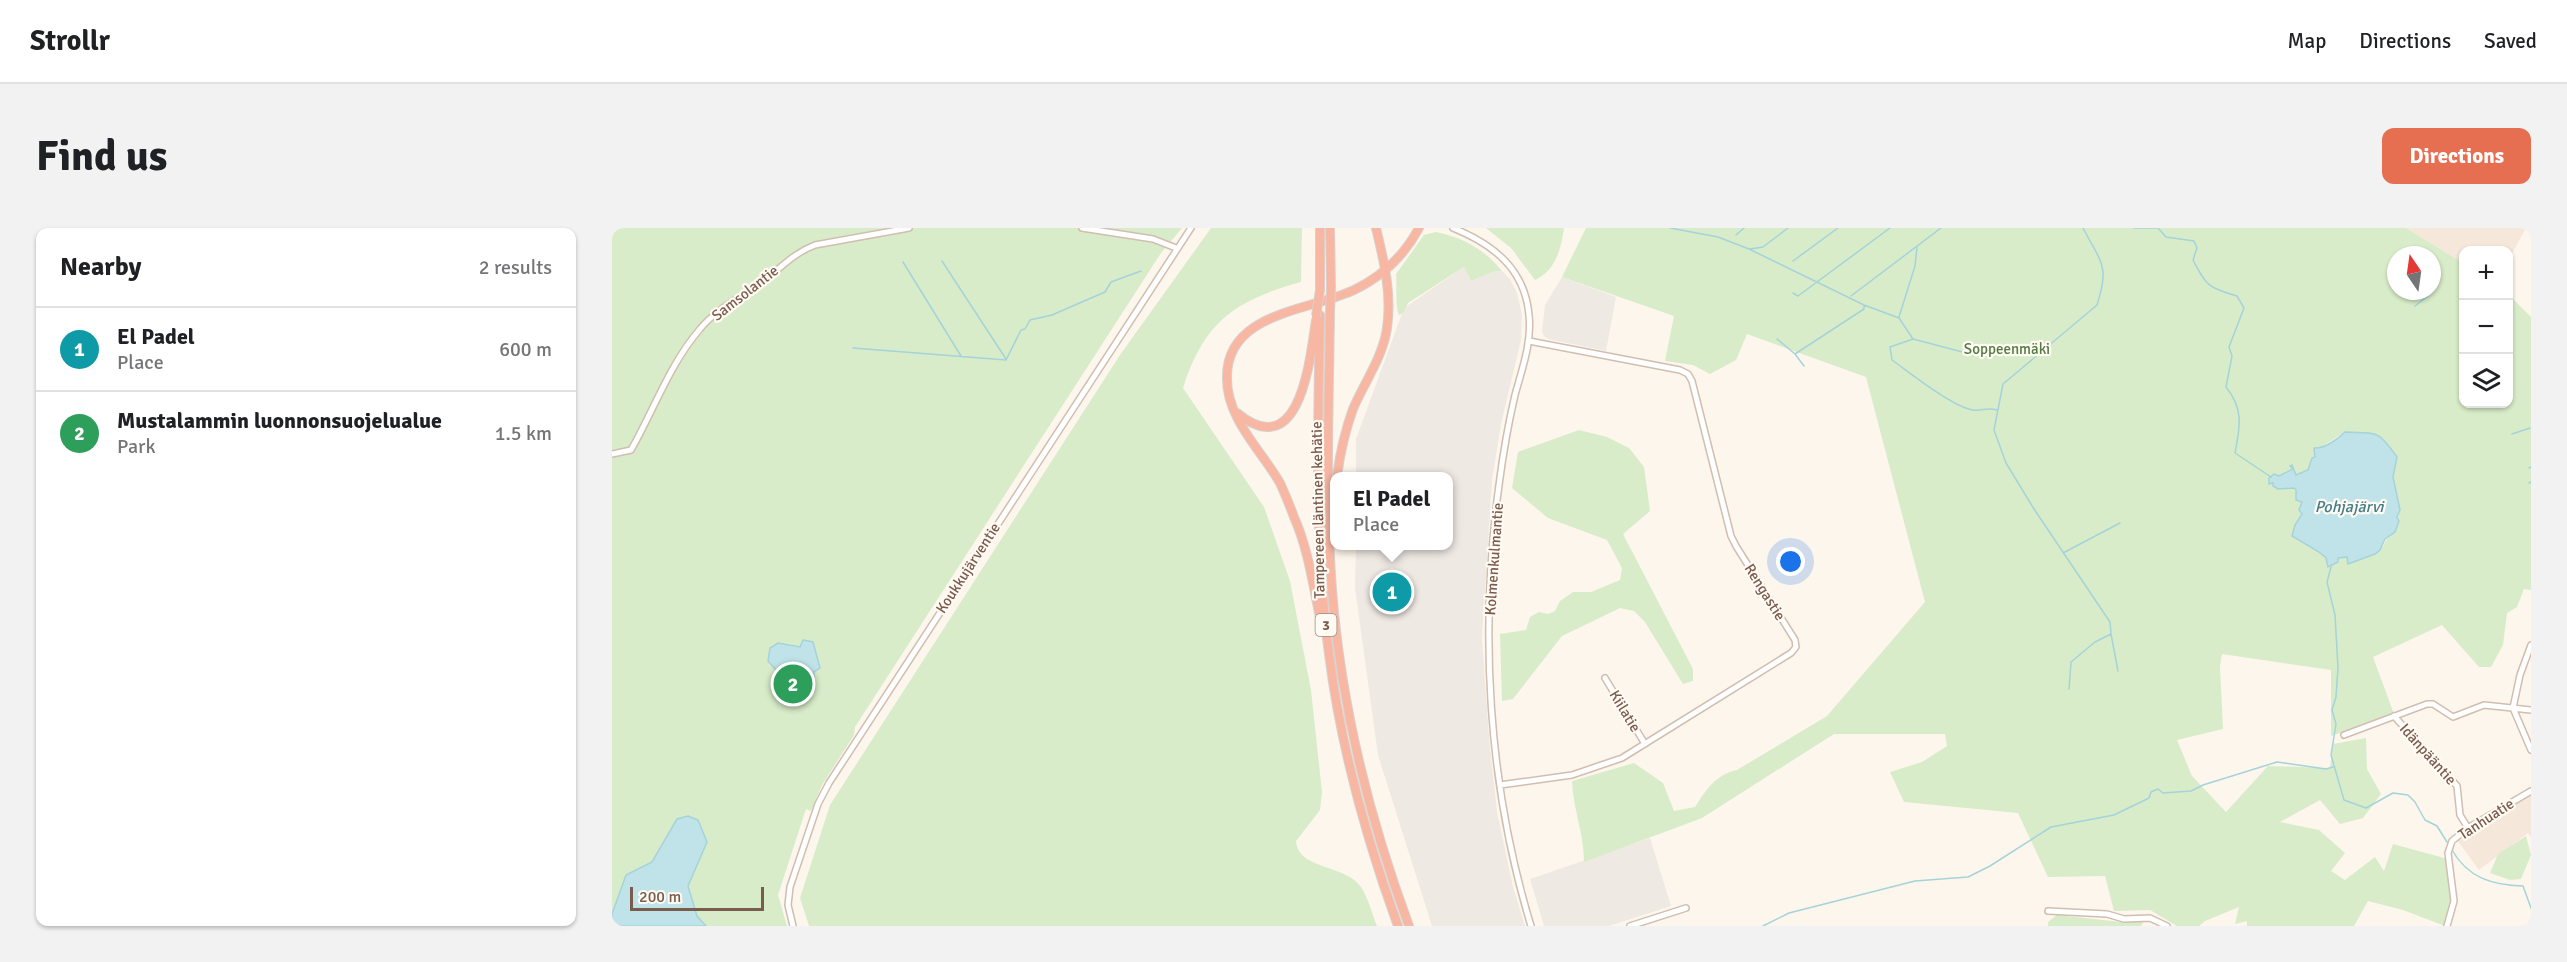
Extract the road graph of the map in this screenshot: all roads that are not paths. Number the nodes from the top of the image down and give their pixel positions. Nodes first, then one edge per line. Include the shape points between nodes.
1 (909, 228) edge
2 (1082, 228) edge
3 (1191, 228) edge
4 (1320, 228) edge
5 (1330, 228) edge
6 (1376, 228) edge
7 (1419, 228) edge
8 (1453, 228) edge
9 (1176, 248) junction
10 (1386, 270) junction
11 (1318, 315) junction
12 (1529, 341) junction
13 (1234, 410) junction
14 (612, 454) edge
15 (1338, 472) edge
16 (1330, 540) edge
17 (1331, 550) edge
18 (2531, 645) edge
19 (1329, 653) junction
20 (1605, 678) dead end
21 (2513, 708) junction
22 (2531, 710) edge
23 (2394, 716) junction
24 (2344, 735) dead end
25 (1644, 744) junction
26 (2531, 750) edge
27 (1500, 785) junction
28 (2531, 791) edge
29 (2468, 828) junction
30 (1686, 908) dead end
31 (2048, 911) dead end
32 (793, 926) edge
33 (1398, 926) edge
34 (1409, 926) edge
35 (1531, 926) edge
36 (1630, 926) edge
37 (2166, 926) edge
38 (2447, 926) edge

1 - 14 street, Samsolantie via 804,249 722,308 699,329 663,385 632,450
2 - 9 street via 1153,239
3 - 9 street, Koukkujärventie
4 - 11 highway, Tampereen läntinen kehätie / 3, bridge
5 - 16 highway, Tampereen läntinen kehätie / 3, bridge
6 - 10 highway
7 - 10 highway
8 - 12 street, Kolmenkulmantie via 1489,245 1516,276 1527,305
9 - 32 street, Koukkujärventie via 825,791 790,887 788,905
10 - 13 highway via 1355,290 1279,314 1249,331 1236,346 1227,368 1227,388
10 - 15 highway via 1389,304 1385,338 1353,410
11 - 13 highway via 1304,388 1292,413 1278,423 1263,426 1251,423
11 - 19 highway, Tampereen läntinen kehätie / 3 via 1319,523
12 - 25 street, Rengastie via 1688,374 1731,536 1795,640 1796,647 1791,653
12 - 27 street, Kolmenkulmantie via 1505,440 1492,560 1490,664
13 - 19 highway via 1280,484 1296,519
17 - 34 highway, Tampereen läntinen kehätie / 3 via 1335,619 1349,712 1372,816
18 - 21 street
19 - 33 highway, Tampereen läntinen kehätie / 3 via 1350,768
20 - 25 street, Kiilatie
21 - 22 street
21 - 23 street via 2478,706 2453,717 2427,704
21 - 26 street
23 - 24 street
23 - 29 street, Idänpääntie via 2457,786 2460,815
25 - 27 street, Rengastie via 1622,758 1586,772
27 - 35 street, Kolmenkulmantie
28 - 29 street, Tanhuatie
29 - 38 street, Tanhuatie via 2452,841 2448,853 2454,901
30 - 36 street
31 - 37 street via 2150,918

